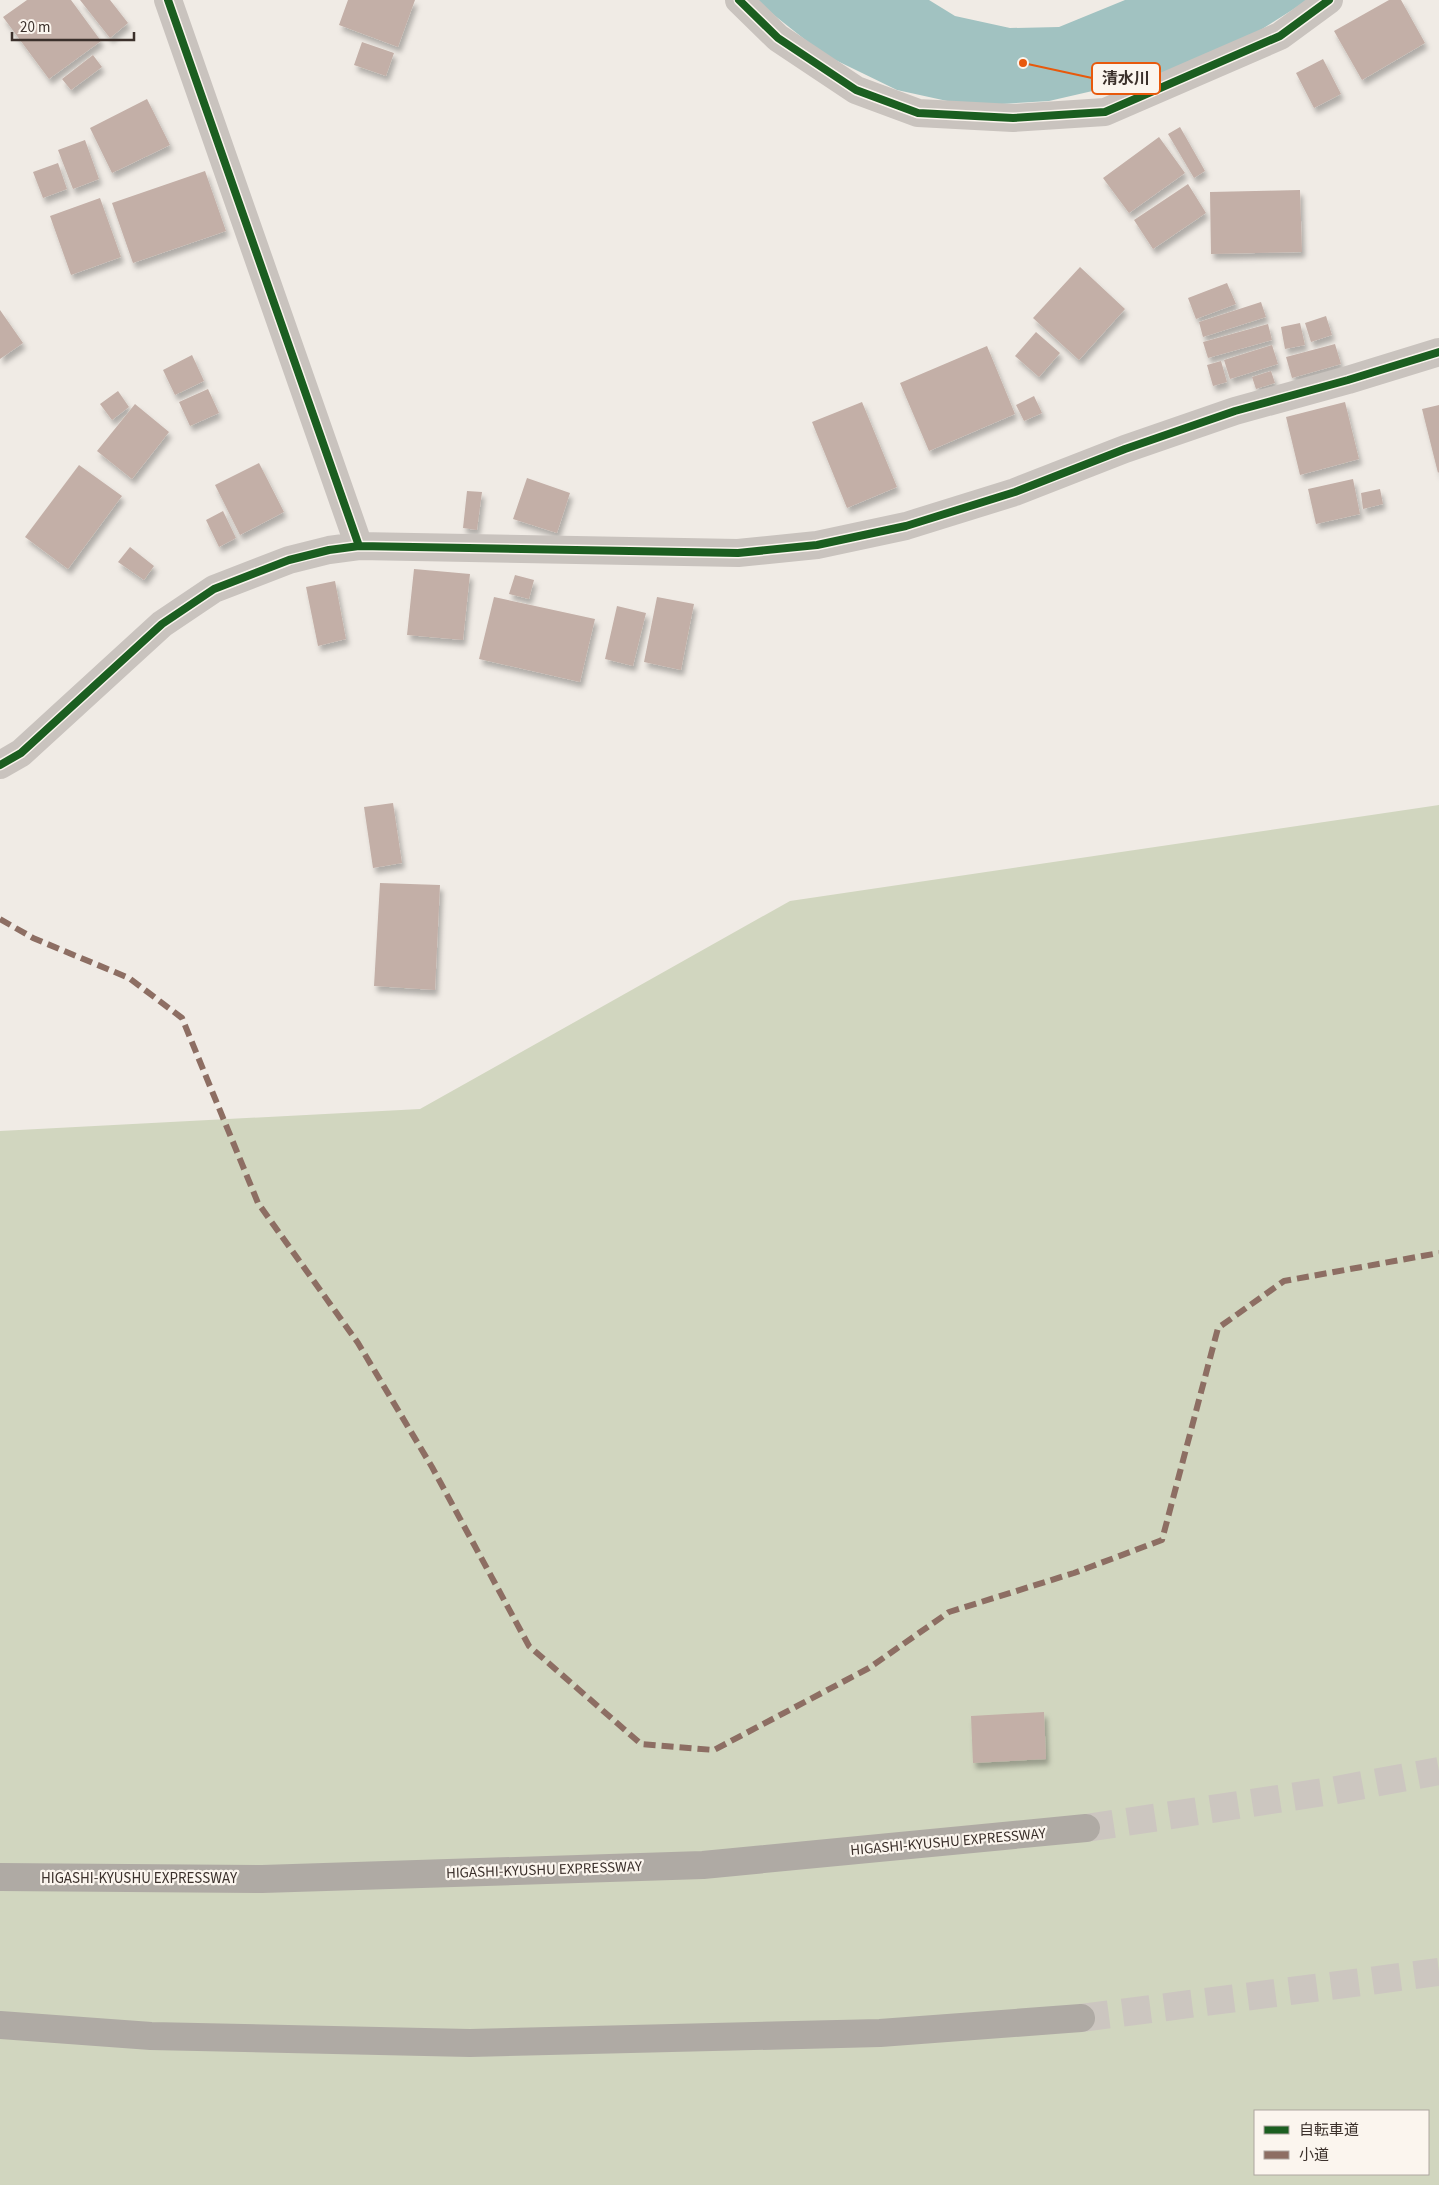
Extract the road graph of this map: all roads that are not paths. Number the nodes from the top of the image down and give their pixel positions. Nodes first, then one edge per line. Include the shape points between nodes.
1 (168, 0) edge
2 (739, 0) edge
3 (1329, 0) edge
4 (1439, 352) edge
5 (359, 546) junction
6 (0, 764) edge
7 (1086, 1828) tunnel mouth
8 (0, 1877) edge
9 (1081, 2018) tunnel mouth
10 (0, 2025) edge

1 - 5 street
2 - 3 street via 778,38 856,90 918,113 1013,118 1105,112 1280,36
4 - 5 street via 1235,411 1015,492 906,526 818,545 738,553
5 - 6 street via 289,560 214,589 162,624 21,754
7 - 8 highway, HIGASHI-KYUSHU EXPRESSWAY via 703,1865 262,1879
9 - 10 highway via 880,2033 470,2043 151,2036

